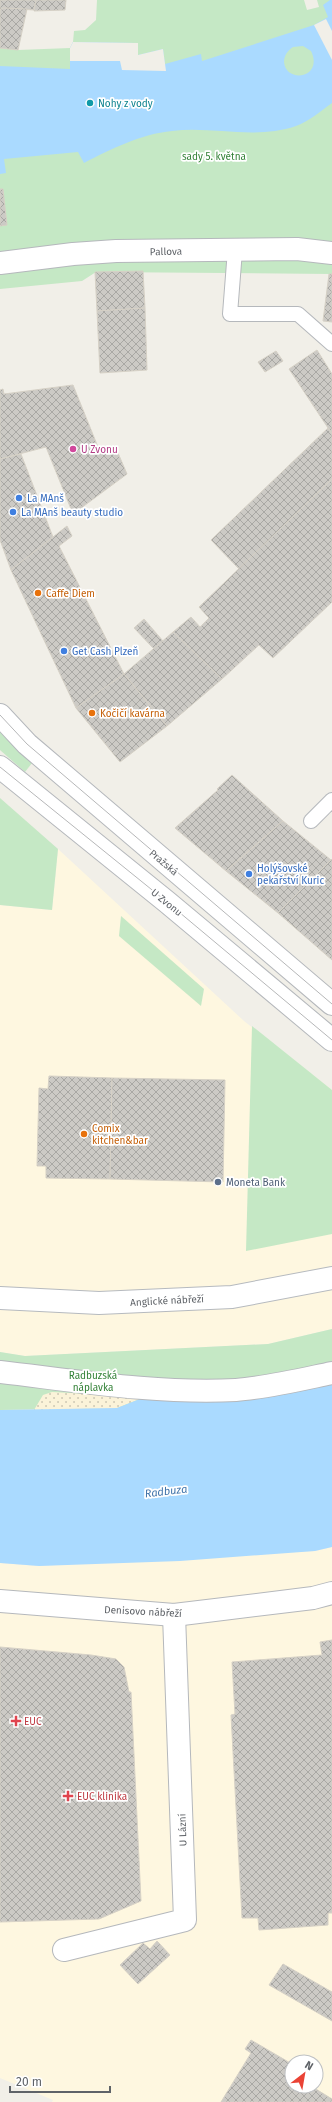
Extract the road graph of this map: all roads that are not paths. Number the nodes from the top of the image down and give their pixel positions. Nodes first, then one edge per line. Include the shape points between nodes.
1 (235, 250) junction
2 (332, 253) edge
3 (0, 263) edge
4 (332, 344) edge
5 (0, 715) edge
6 (0, 767) edge
7 (332, 800) edge
8 (311, 822) dead end
9 (332, 1004) edge
10 (332, 1040) edge
11 (332, 1278) edge
12 (0, 1298) edge
13 (0, 1372) edge
14 (332, 1373) edge
15 (332, 1593) edge
16 (0, 1601) edge
17 (174, 1615) junction
18 (64, 1950) dead end

1 - 2 street, Pallova via 297,249
1 - 3 street, Pallova via 109,252
1 - 4 lane via 230,314 298,314
5 - 9 street, Pražská via 27,744
6 - 10 street, U Zvonu
7 - 8 lane
11 - 12 street, Anglické nábřeží via 232,1297 99,1303
13 - 14 street via 118,1386 229,1390
15 - 17 street, Denisovo nábřeží via 313,1598
16 - 17 street, Denisovo nábřeží
17 - 18 street, U Lázní via 185,1920

